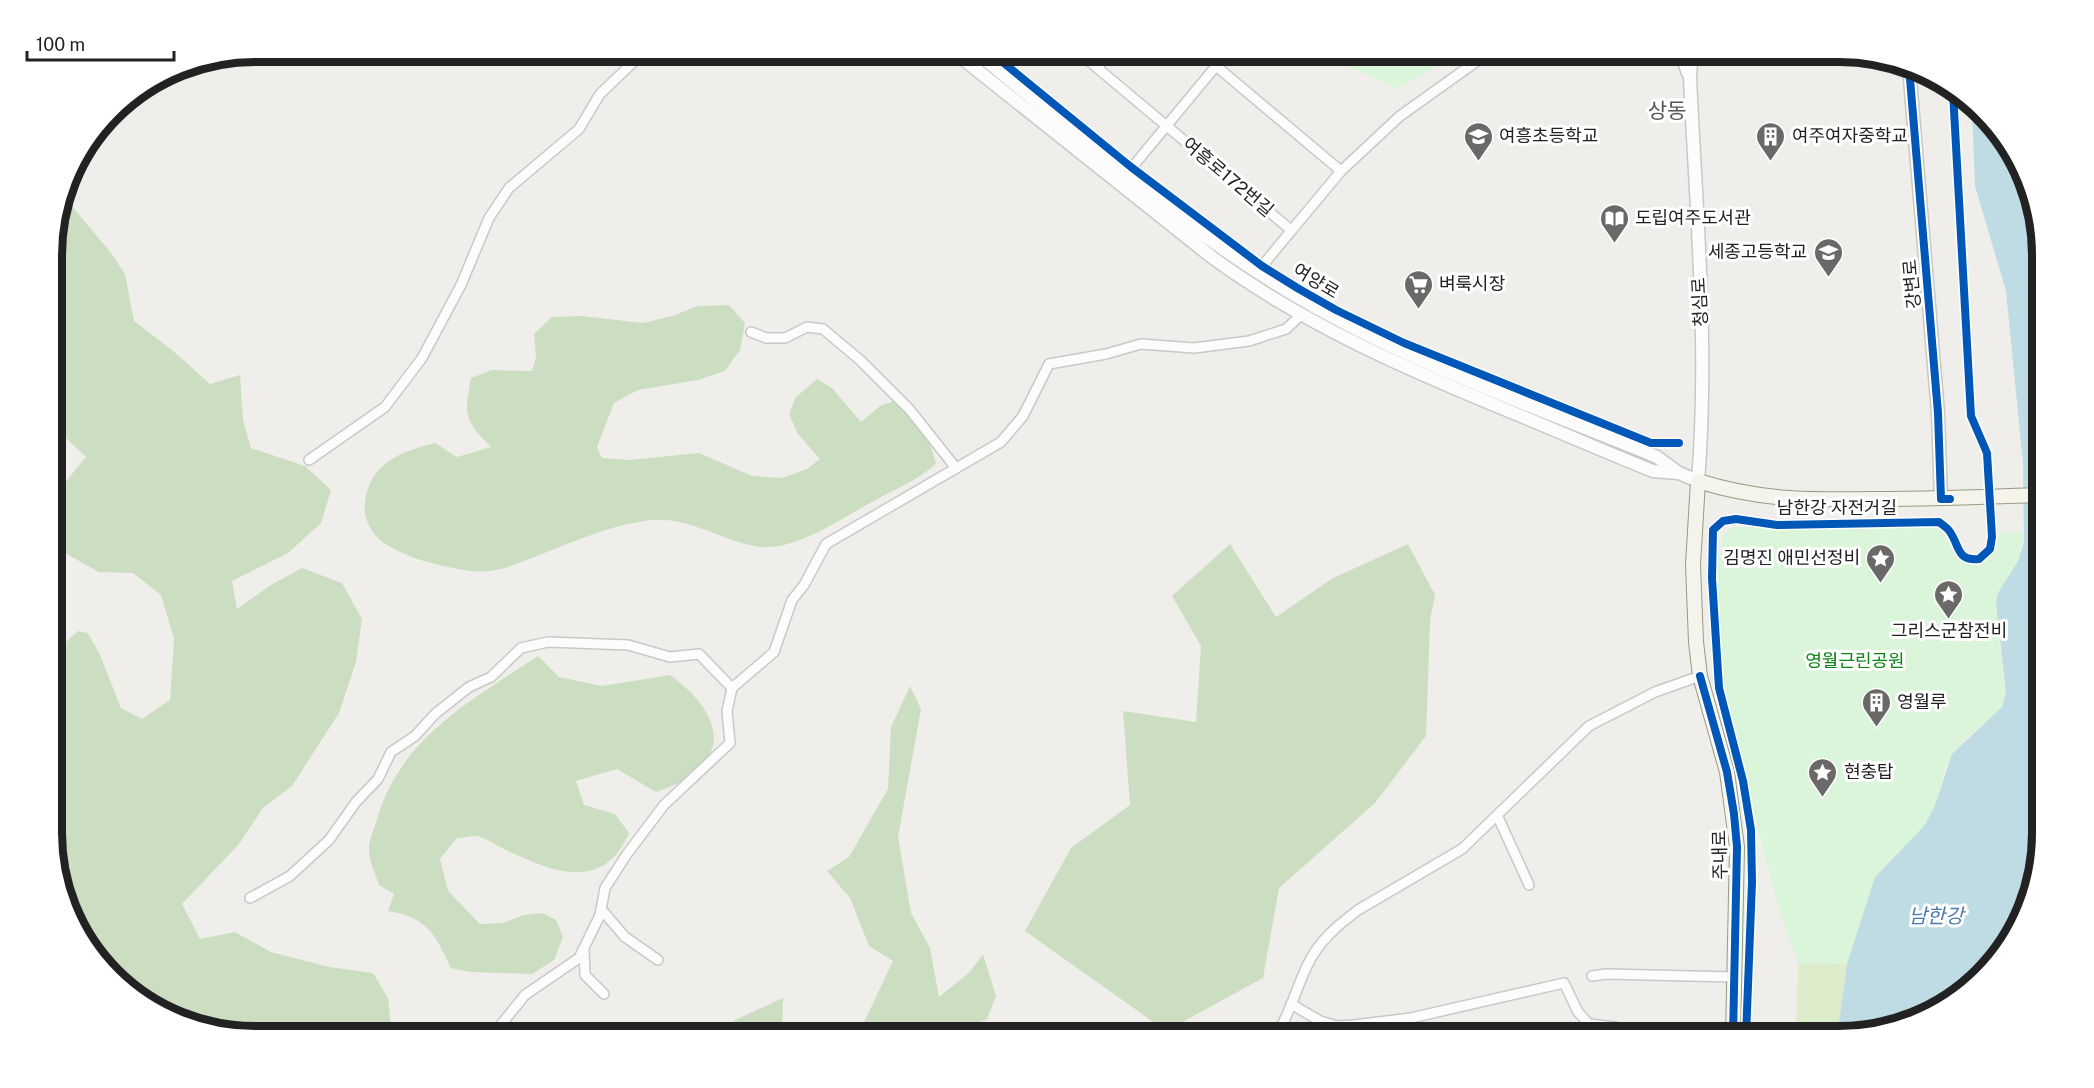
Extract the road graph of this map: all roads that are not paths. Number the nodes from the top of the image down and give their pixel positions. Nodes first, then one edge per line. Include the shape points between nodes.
1 (633, 62) edge
2 (966, 62) edge
3 (972, 62) edge
4 (990, 62) edge
5 (1090, 62) edge
6 (1102, 62) edge
7 (1218, 62) edge
8 (1476, 62) edge
9 (1684, 62) edge
10 (1691, 62) edge
11 (970, 65) junction
12 (1216, 66) junction
13 (1097, 68) junction
14 (1911, 75) edge
15 (1690, 77) junction
16 (1165, 124) junction
17 (1341, 171) junction
18 (1125, 176) junction
19 (1292, 230) junction
20 (1257, 272) junction
21 (1308, 303) junction
22 (1301, 315) junction
23 (751, 332) dead end
24 (309, 460) dead end
25 (956, 468) junction
26 (1679, 473) junction
27 (1698, 481) junction
28 (2032, 495) edge
29 (1945, 499) junction
30 (1700, 676) junction
31 (732, 688) junction
32 (1498, 816) junction
33 (1529, 885) dead end
34 (250, 898) dead end
35 (601, 909) junction
36 (584, 947) junction
37 (658, 960) dead end
38 (1592, 976) dead end
39 (1734, 977) junction
40 (604, 994) dead end
41 (1291, 1004) junction
42 (1280, 1026) edge
43 (1608, 1026) edge
44 (1733, 1026) edge
45 (499, 1027) edge

1 - 24 street via 600,94 579,129 509,188 489,218 461,285 422,358 385,407
2 - 11 street, 여양로
3 - 11 street
4 - 18 street, 여양로
5 - 13 street, 여흥로172번길
6 - 13 street
7 - 12 street
8 - 17 street, 여흥로172번길 via 1400,116
9 - 15 street
10 - 15 street, 청심로
11 - 22 street, 여양로 via 1213,258
12 - 16 street
12 - 17 street
13 - 16 street, 여흥로172번길
14 - 29 street, 강변로
15 - 27 street, 청심로 via 1701,338
16 - 18 street
16 - 19 street, 여흥로172번길
17 - 19 street, 여흥로172번길
18 - 20 street, 여양로
19 - 20 street, 여흥로172번길
20 - 21 street, 여양로
21 - 22 street
21 - 26 street, 여양로 via 1380,340 1657,457
22 - 25 street via 1286,329 1249,341 1194,348 1141,344 1048,364 1023,416 1001,442
22 - 26 street, 여양로 via 1361,347 1604,451 1653,471
23 - 25 street via 765,338 785,338 807,327 823,329 909,410
25 - 31 street via 826,544 792,600 774,652
26 - 27 street, 여양로
27 - 29 main road, 여양로 via 1766,498
27 - 30 main road, 주내로 via 1693,565
28 - 29 main road, 여양로
30 - 32 street via 1655,692 1589,726
30 - 39 main road, 주내로 via 1727,772 1734,814
31 - 34 street via 699,654 670,657 628,645 548,642 520,648 491,677 469,687 415,736 391,752 378,779 329,840 290,876
31 - 35 street via 727,711 730,743 664,805 605,888
32 - 33 street
32 - 41 street via 1462,849 1358,910 1328,935 1308,964
35 - 36 street
35 - 37 street via 624,937
36 - 40 street via 585,975
36 - 45 street via 579,958 525,995
38 - 39 street
39 - 44 main road, 주내로
41 - 42 street
41 - 43 street via 1320,1021 1354,1025 1412,1018 1564,983 1578,1012 1589,1024

